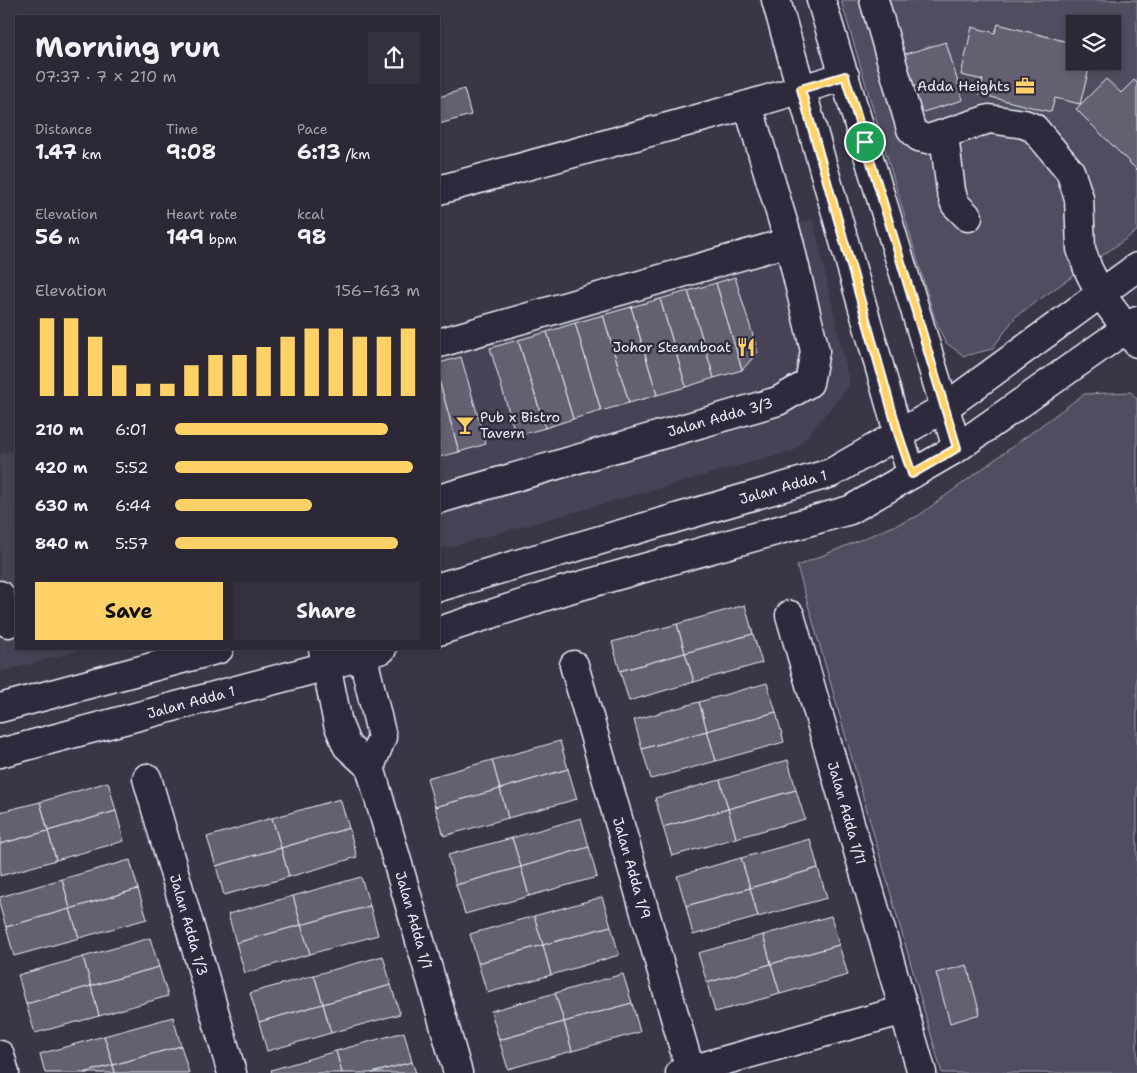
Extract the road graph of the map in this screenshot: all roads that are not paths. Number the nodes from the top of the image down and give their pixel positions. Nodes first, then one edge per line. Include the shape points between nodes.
1 (776, 0) edge
2 (821, 0) edge
3 (874, 0) edge
4 (845, 76) junction
5 (801, 89) junction
6 (748, 106) junction
7 (944, 135) junction
8 (440, 190) edge
9 (968, 217) dead end
10 (789, 242) junction
11 (1137, 267) edge
12 (1100, 293) junction
13 (1133, 331) edge
14 (440, 343) edge
15 (944, 408) junction
16 (899, 436) junction
17 (957, 448) junction
18 (912, 474) junction
19 (440, 499) edge
20 (440, 587) edge
21 (0, 596) edge
22 (790, 615) dead end
23 (8, 623) edge
24 (440, 631) edge
25 (212, 650) edge
26 (369, 651) edge
27 (325, 657) edge
28 (152, 658) edge
29 (574, 666) dead end
30 (0, 708) edge
31 (0, 753) edge
32 (370, 767) junction
33 (147, 778) dead end
34 (904, 1010) junction
35 (0, 1055) edge
36 (687, 1072) edge
37 (5, 1073) edge
38 (232, 1073) edge
39 (458, 1073) edge
40 (922, 1073) edge

1 - 5 street
2 - 4 street
3 - 7 street via 911,129 919,137
4 - 5 street
4 - 15 street
5 - 6 street
5 - 16 street
6 - 8 street
6 - 10 street, Jalan Adda 3/3
7 - 9 street via 951,191 955,204
7 - 12 street via 989,119 1034,128 1070,171 1079,198 1081,249
10 - 14 street
10 - 19 street, Jalan Adda 3/3 via 815,351 809,383 778,401
11 - 12 street, Jalan Adda 1
12 - 13 street
12 - 15 street, Jalan Adda 1
13 - 17 street
15 - 16 street, Jalan Adda 1
15 - 17 street
16 - 18 street
16 - 20 street, Jalan Adda 1 via 831,474
17 - 18 street
18 - 24 street via 850,510 562,591
21 - 23 street
22 - 34 street, Jalan Adda 1/11
25 - 28 street
26 - 27 street, Jalan Adda 1
26 - 32 street via 382,737
27 - 31 street, Jalan Adda 1
27 - 32 street via 338,724 347,746
28 - 30 street
29 - 36 street, Jalan Adda 1/9
32 - 39 street, Jalan Adda 1/1
33 - 38 street, Jalan Adda 1/3
34 - 36 street
34 - 40 street, Jalan Adda 1/11
35 - 37 street

